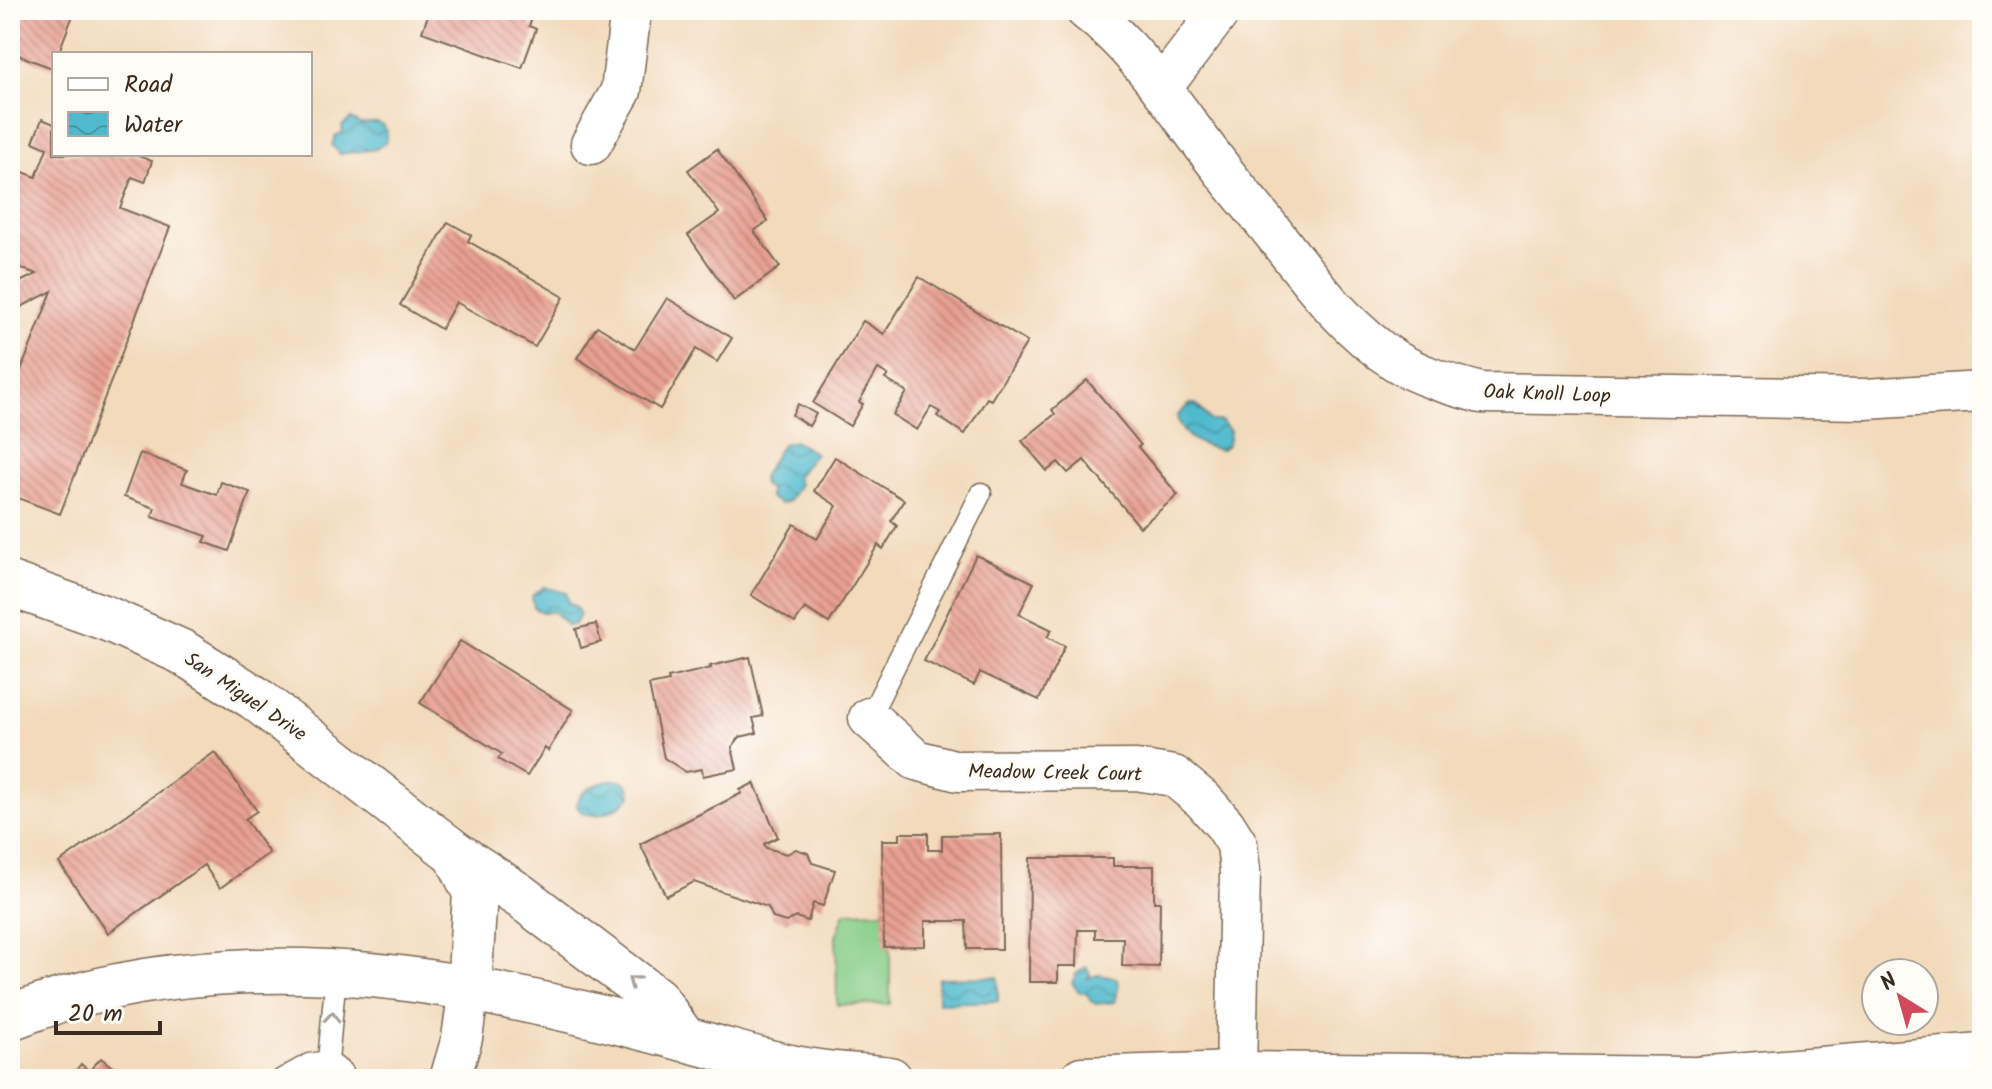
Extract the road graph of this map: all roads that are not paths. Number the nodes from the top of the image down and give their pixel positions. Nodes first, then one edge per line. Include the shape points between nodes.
1 (631, 10) edge
2 (1086, 10) edge
3 (1221, 10) edge
4 (1162, 87) junction
5 (591, 144) dead end
6 (1982, 392) edge
7 (981, 493) dead end
8 (10, 584) edge
9 (869, 718) joint
10 (456, 854) junction
11 (336, 974) junction
12 (469, 989) junction
13 (10, 1018) edge
14 (684, 1039) junction
15 (1982, 1056) edge
16 (328, 1061) junction
17 (1236, 1074) junction
18 (282, 1079) edge
19 (341, 1079) edge
20 (450, 1079) edge
21 (890, 1079) edge
22 (1082, 1079) edge
23 (1690, 1079) edge
24 (1697, 1079) edge

1 - 5 street via 621,91
2 - 4 street, Oak Knoll Loop via 1111,29
3 - 4 street
4 - 6 street, Oak Knoll Loop via 1322,296 1396,361 1440,382 1497,394 1865,399
7 - 9 lane
8 - 10 street, San Miguel Drive via 182,652 255,698
9 - 17 street, Meadow Creek Court via 916,760 958,771 1136,770 1174,776 1203,800 1237,844
10 - 12 street, San Miguel Drive via 475,893
14 -> 10 street, San Miguel Drive via 656,999
11 - 12 street
11 - 13 street via 241,970 147,981 46,1003
16 -> 11 lane
12 - 14 street
12 - 20 street
14 - 21 street via 810,1071
15 - 24 street
16 - 18 lane via 309,1064
16 - 19 lane via 342,1072
17 - 22 street
17 - 23 street

